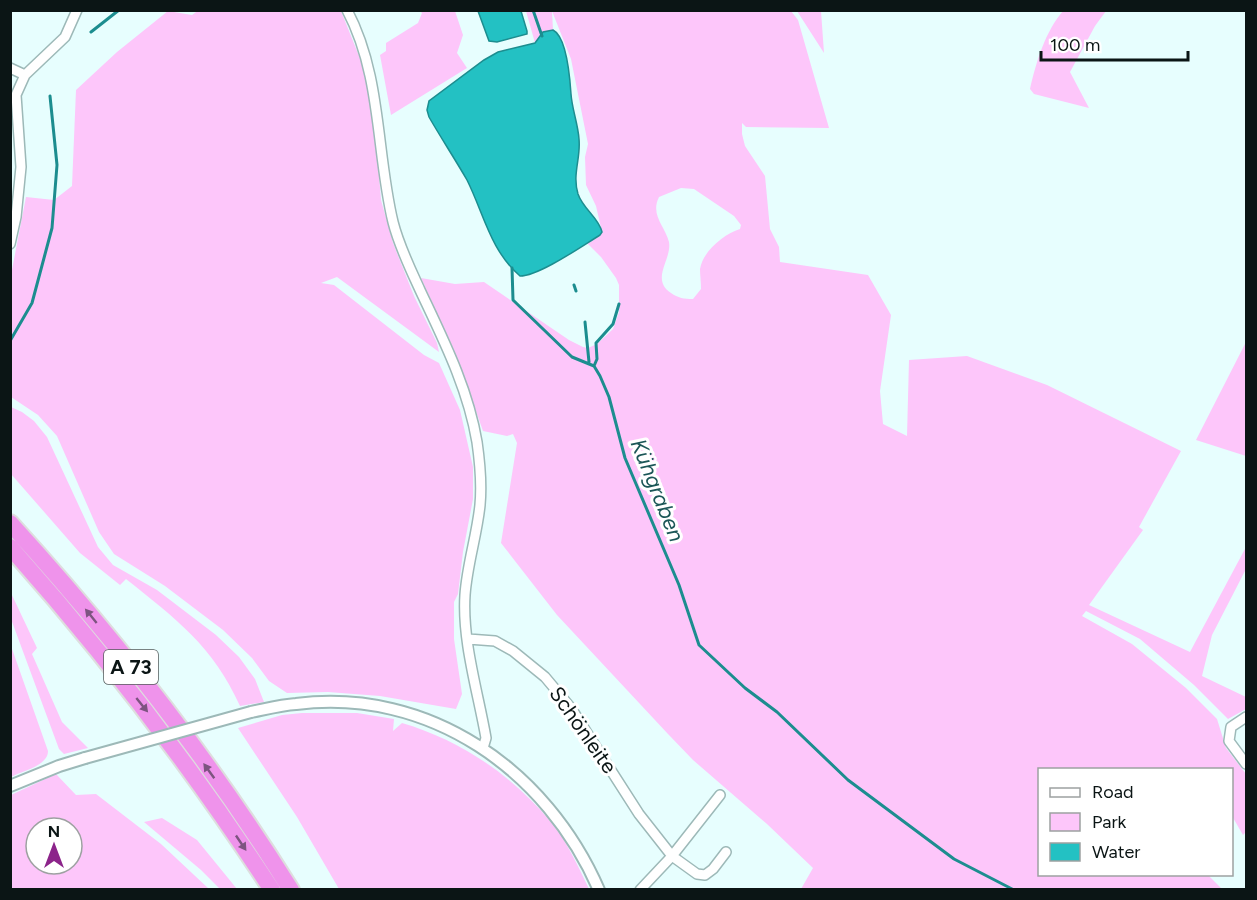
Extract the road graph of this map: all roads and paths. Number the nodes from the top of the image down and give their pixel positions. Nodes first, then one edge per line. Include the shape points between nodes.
1 (77, 10) edge
2 (347, 10) edge
3 (10, 68) edge
4 (25, 75) junction
5 (10, 244) edge
6 (10, 523) edge
7 (10, 547) edge
8 (468, 639) junction
9 (1246, 717) edge
10 (483, 748) junction
11 (1246, 764) edge
12 (10, 786) edge
13 (720, 795) dead end
14 (726, 852) dead end
15 (672, 856) junction
16 (272, 890) edge
17 (291, 890) edge
18 (599, 890) edge
19 (640, 890) edge

1 - 4 street via 65,37
2 - 8 street via 370,76 393,225 456,369 477,440 480,506 465,593
3 - 4 street
4 - 5 street via 16,105 21,184
17 -> 6 highway, A 73 via 164,709
7 -> 16 highway, A 73 via 152,718
8 - 10 street via 486,738
8 - 15 street, Schönleite via 495,641 545,676
9 - 11 street via 1231,727 1229,741
10 - 12 street, bridge via 427,719 366,704 297,704 251,712 85,758
10 - 18 street via 541,798 569,834
13 - 15 street
14 - 15 street, Schönleite via 705,875 697,874
15 - 19 street

